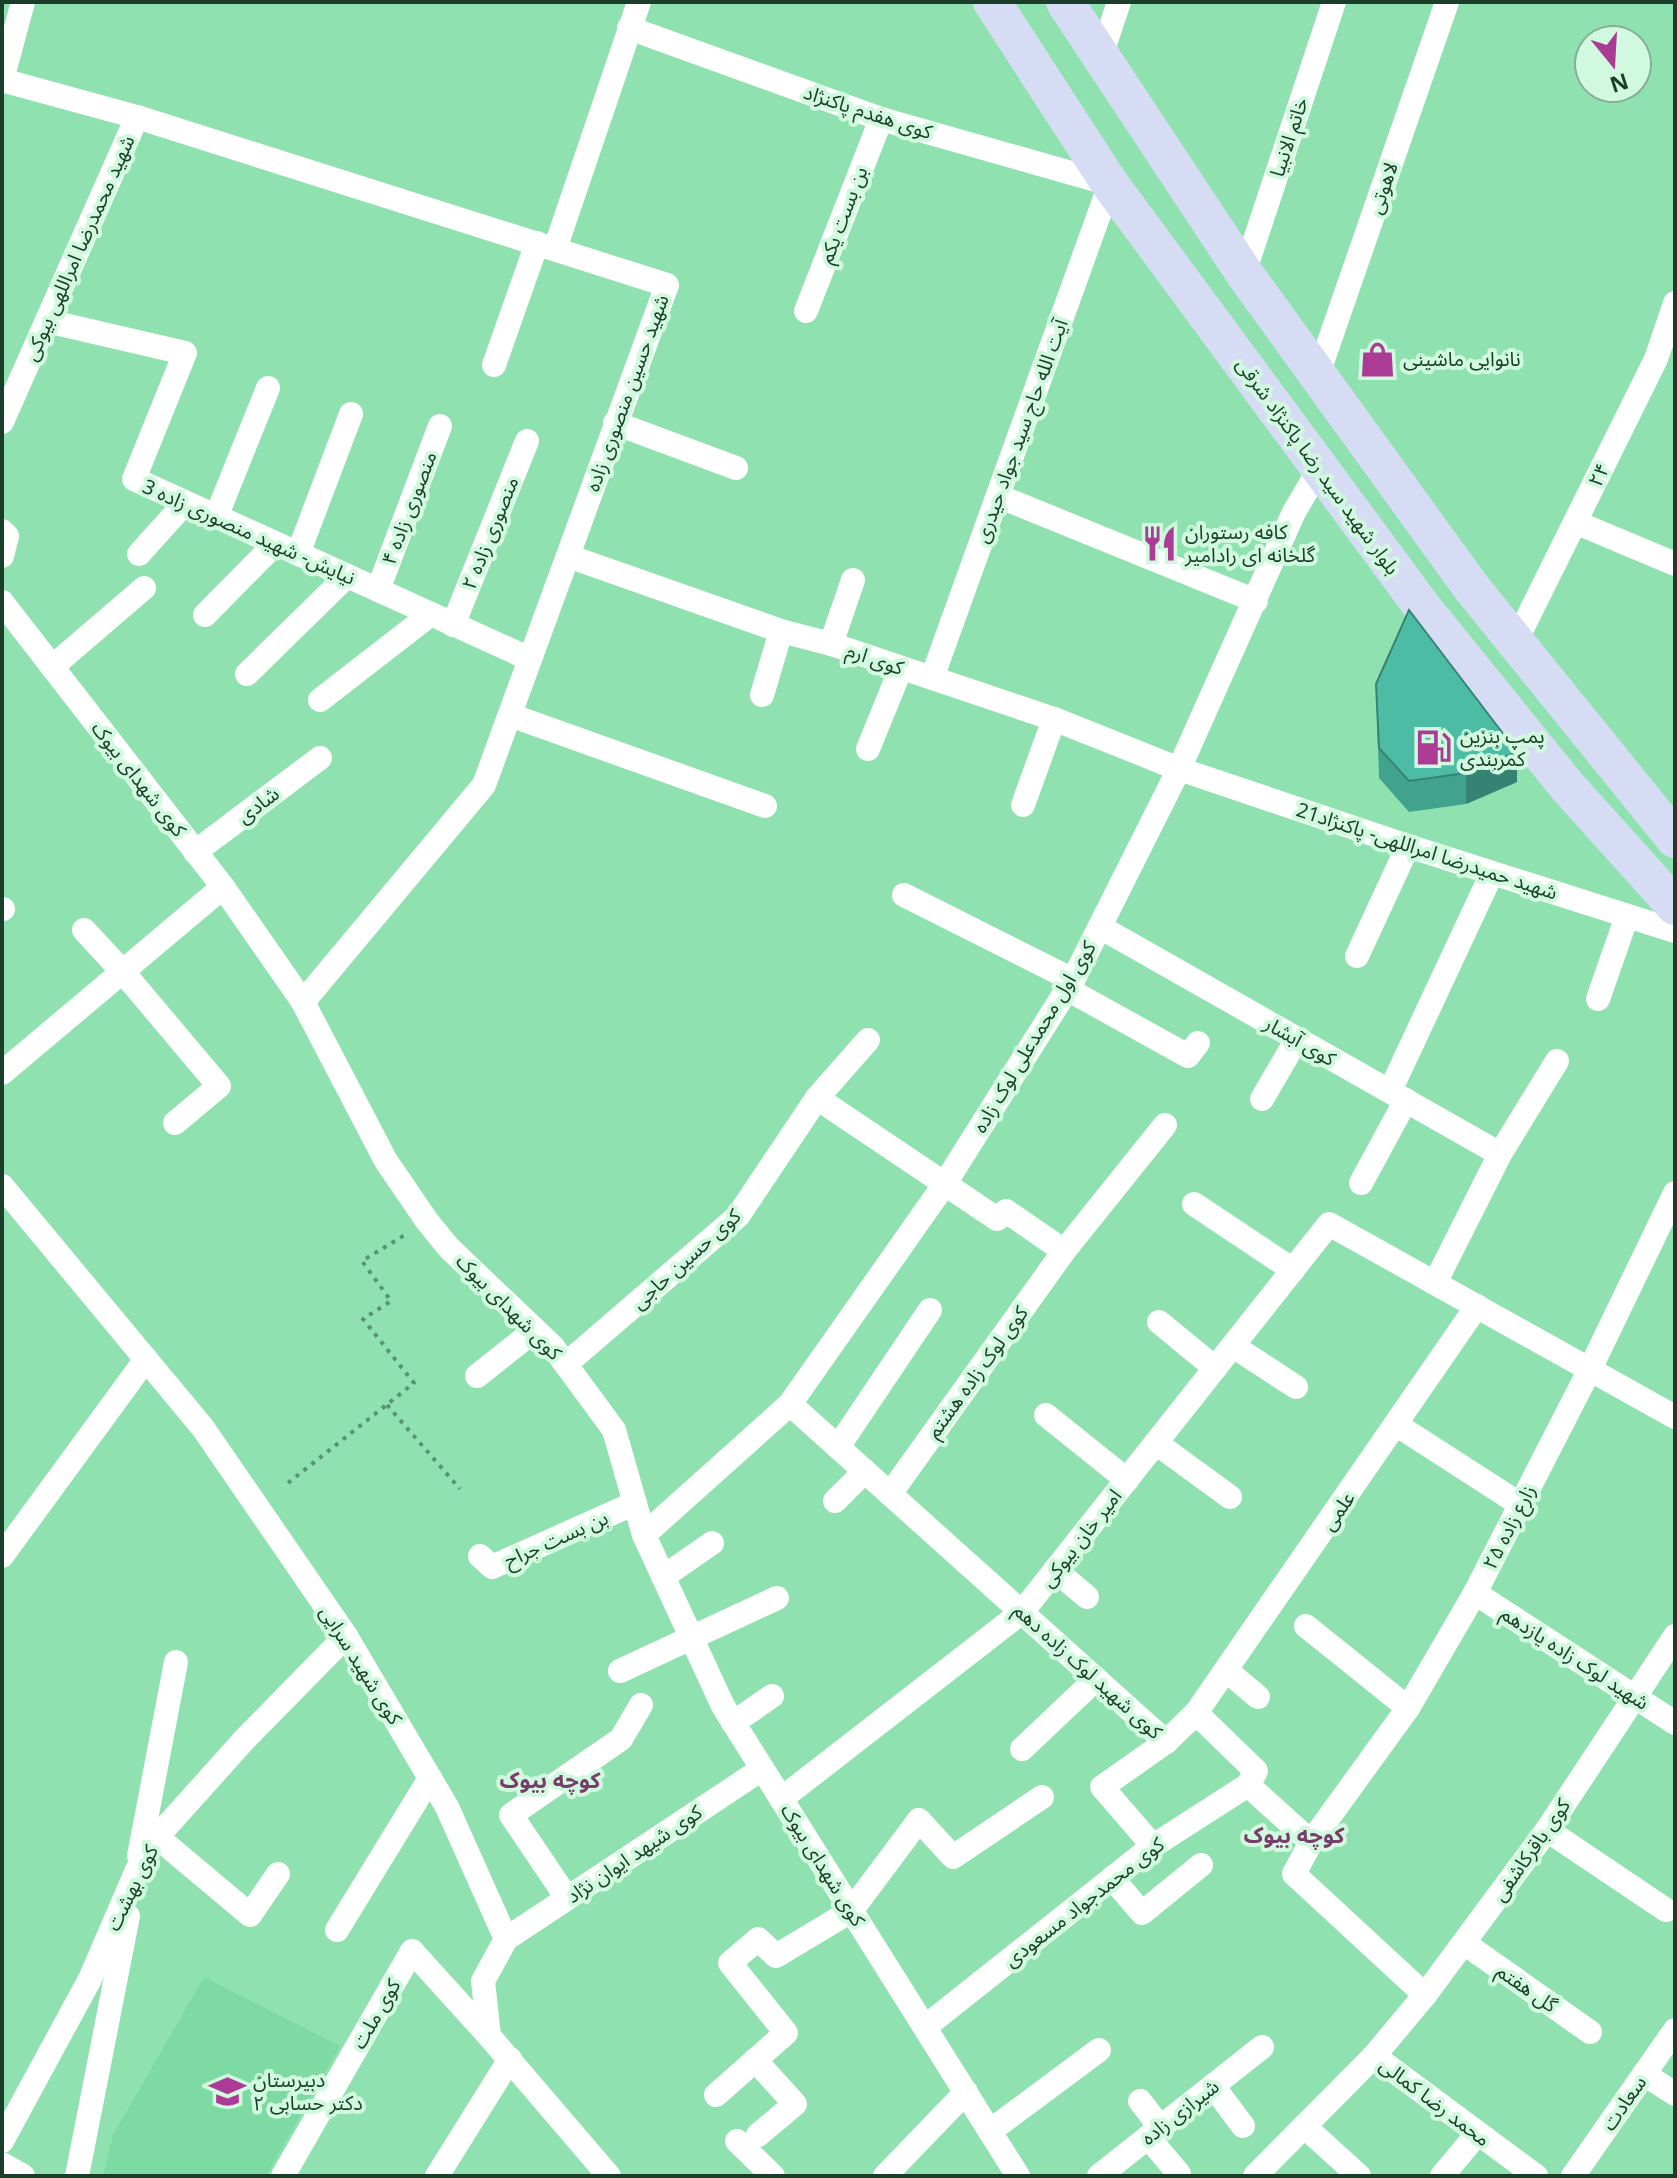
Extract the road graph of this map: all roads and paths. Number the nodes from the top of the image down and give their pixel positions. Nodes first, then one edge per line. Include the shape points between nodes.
1 (23, 2) edge
2 (639, 2) edge
3 (992, 2) edge
4 (1065, 2) edge
5 (1119, 2) edge
6 (1334, 2) edge
7 (1447, 2) edge
8 (629, 28) junction
9 (1101, 56) junction
10 (137, 117) junction
11 (881, 119) junction
12 (1110, 184) junction
13 (546, 246) junction
14 (1244, 273) junction
15 (1675, 303) edge
16 (806, 311) dead end
17 (47, 321) junction
18 (1666, 364) edge
19 (494, 365) dead end
20 (1318, 374) junction
21 (268, 388) dead end
22 (351, 414) dead end
23 (2, 422) edge
24 (615, 423) junction
25 (440, 426) dead end
26 (527, 441) dead end
27 (736, 468) dead end
28 (1320, 468) junction
29 (998, 496) junction
30 (185, 503) junction
31 (216, 517) junction
32 (1575, 522) junction
33 (275, 544) junction
34 (139, 554) dead end
35 (298, 554) junction
36 (568, 556) junction
37 (1675, 564) edge
38 (347, 576) junction
39 (853, 580) dead end
40 (144, 588) dead end
41 (378, 590) junction
42 (1256, 601) junction
43 (2, 602) edge
44 (431, 614) junction
45 (205, 615) dead end
46 (453, 625) junction
47 (781, 631) junction
48 (1515, 643) junction
49 (831, 644) junction
50 (530, 659) junction
51 (52, 667) junction
52 (901, 668) junction
53 (247, 674) dead end
54 (932, 678) junction
55 (762, 695) dead end
56 (320, 700) dead end
57 (510, 715) junction
58 (1054, 719) junction
59 (868, 749) dead end
60 (320, 758) dead end
61 (1179, 769) junction
62 (1023, 805) dead end
63 (765, 806) dead end
64 (1675, 839) edge
65 (1408, 846) junction
66 (195, 852) junction
67 (1492, 873) junction
68 (223, 887) junction
69 (904, 895) dead end
70 (1675, 906) edge
71 (1627, 916) junction
72 (1100, 927) junction
73 (84, 930) dead end
74 (1675, 931) edge
75 (1357, 956) dead end
76 (123, 972) junction
77 (1070, 985) junction
78 (1598, 999) dead end
79 (303, 1002) junction
80 (1297, 1039) junction
81 (868, 1040) dead end
82 (1198, 1043) dead end
83 (1557, 1061) dead end
84 (2, 1073) edge
85 (1398, 1096) junction
86 (817, 1098) junction
87 (1262, 1099) dead end
88 (175, 1123) dead end
89 (1165, 1125) dead end
90 (1500, 1154) junction
91 (1361, 1183) dead end
92 (944, 1185) junction
93 (2, 1186) edge
94 (1675, 1193) edge
95 (1194, 1204) dead end
96 (427, 1221) junction
97 (1064, 1251) junction
98 (1293, 1270) junction
99 (1435, 1283) junction
100 (1477, 1306) junction
101 (930, 1310) dead end
102 (1159, 1322) dead end
103 (535, 1330) junction
104 (1233, 1346) junction
105 (146, 1359) junction
106 (566, 1364) junction
107 (1215, 1368) junction
108 (1590, 1369) junction
109 (477, 1376) dead end
110 (1296, 1387) dead end
111 (790, 1404) junction
112 (387, 1405) junction
113 (1046, 1415) dead end
114 (1675, 1417) edge
115 (1397, 1425) junction
116 (1156, 1443) junction
117 (838, 1447) junction
118 (865, 1471) junction
119 (1127, 1480) junction
120 (288, 1483) dead end
121 (460, 1489) dead end
122 (890, 1494) junction
123 (1230, 1497) dead end
124 (835, 1501) dead end
125 (635, 1503) junction
126 (1521, 1505) junction
127 (644, 1535) junction
128 (712, 1543) dead end
129 (2, 1556) edge
130 (480, 1556) dead end
131 (1055, 1570) junction
132 (663, 1577) junction
133 (1475, 1593) junction
134 (1087, 1597) dead end
135 (777, 1598) dead end
136 (1022, 1612) junction
137 (1306, 1626) dead end
138 (346, 1636) junction
139 (1675, 1636) edge
140 (692, 1640) junction
141 (176, 1662) dead end
142 (1226, 1670) junction
143 (620, 1671) dead end
144 (1096, 1679) junction
145 (772, 1696) dead end
146 (1258, 1697) dead end
147 (1635, 1698) junction
148 (641, 1705) dead end
149 (1408, 1708) junction
150 (1196, 1713) junction
151 (733, 1723) junction
152 (1675, 1723) edge
153 (1166, 1742) junction
154 (1022, 1749) dead end
155 (762, 1769) junction
156 (430, 1778) junction
157 (1248, 1785) junction
158 (1042, 1797) dead end
159 (781, 1799) junction
160 (1547, 1830) junction
161 (157, 1837) junction
162 (1311, 1842) junction
163 (1153, 1846) junction
164 (1201, 1865) dead end
165 (137, 1870) junction
166 (278, 1874) dead end
167 (1112, 1878) junction
168 (567, 1898) junction
169 (1666, 1910) dead end
170 (851, 1911) junction
171 (337, 1930) dead end
172 (506, 1939) junction
173 (1464, 1943) junction
174 (1425, 1995) junction
175 (925, 2027) junction
176 (1675, 2030) edge
177 (1590, 2032) dead end
178 (489, 2036) junction
179 (1262, 2047) dead end
180 (1099, 2050) dead end
181 (1374, 2056) junction
182 (510, 2059) junction
183 (755, 2060) junction
184 (1644, 2074) junction
185 (1213, 2086) junction
186 (966, 2092) junction
187 (1675, 2094) edge
188 (716, 2095) dead end
189 (1140, 2101) dead end
190 (1243, 2126) dead end
191 (1304, 2126) junction
192 (990, 2131) junction
193 (1154, 2132) junction
194 (1477, 2134) junction
195 (2, 2141) edge
196 (2, 2164) edge
197 (1179, 2174) edge
198 (23, 2176) edge
199 (77, 2176) edge
200 (283, 2176) edge
201 (437, 2176) edge
202 (609, 2176) edge
203 (773, 2176) edge
204 (885, 2176) edge
205 (1018, 2176) edge
206 (1099, 2176) edge
207 (1255, 2176) edge
208 (1359, 2176) edge
209 (1442, 2176) edge
210 (1536, 2176) edge
211 (1573, 2176) edge

1 - 10 street, شهید حسین منصوری زاده via 2,80
2 - 8 street
3 - 12 main road, بلوار شهید سید رضا پاکنژاد شرقی
4 - 9 main road
5 - 9 street
6 - 14 street, خاتم الانبیا
7 - 20 street, لاهوتی
8 - 11 street, کوی هفدم پاکنژاد
8 - 13 street
9 - 14 main road
10 - 13 street, شهید حسین منصوری زاده
10 - 17 street, شهید محمدرضا امراللهی بیوکی
11 - 12 street, کوی هفدم پاکنژاد
11 - 16 street, بن بست یکم
12 - 28 main road, بلوار شهید سید رضا پاکنژاد شرقی
12 - 29 street, آیت الله حاج سید جواد حیدری
13 - 19 street
13 - 24 street, شهید حسین منصوری زاده via 667,285
14 - 20 main road
15 - 18 street, ۲۴
17 - 23 street, شهید محمدرضا امراللهی بیوکی
17 - 30 street, نیایش- شهید منصوری زاده 3 via 185,353 134,479
18 - 32 street, ۲۴
20 - 48 main road
21 - 31 street
22 - 35 street
24 - 27 street
24 - 36 street, شهید حسین منصوری زاده
25 - 41 street, منصوری زاده ۴
26 - 46 street, منصوری زاده ۲
28 - 42 street, کوی اول محمدعلی لوک زاده via 1294,512
28 - 70 main road, بلوار شهید سید رضا پاکنژاد شرقی via 1423,608 1567,786
29 - 42 street
29 - 54 street, آیت الله حاج سید جواد حیدری
30 - 31 street, نیایش- شهید منصوری زاده 3
30 - 34 street
31 - 33 street, نیایش- شهید منصوری زاده 3
32 - 37 street
32 - 48 street, ۲۴
33 - 35 street, نیایش- شهید منصوری زاده 3
33 - 45 street
35 - 38 street, نیایش- شهید منصوری زاده 3
36 - 47 street, کوی ارم
36 - 50 street, شهید حسین منصوری زاده
38 - 41 street, نیایش- شهید منصوری زاده 3
38 - 53 street
39 - 49 street
40 - 51 street
41 - 44 street, نیایش- شهید منصوری زاده 3
42 - 61 street, کوی اول محمدعلی لوک زاده
43 - 51 street, کوی شهدای بیوک
44 - 46 street, نیایش- شهید منصوری زاده 3
44 - 56 street
46 - 50 street, نیایش- شهید منصوری زاده 3
47 - 49 street, کوی ارم
47 - 55 street
48 - 64 main road
49 - 52 street, کوی ارم
50 - 57 street, شهید حسین منصوری زاده
51 - 66 street, کوی شهدای بیوک
52 - 54 street, کوی ارم
52 - 59 street
54 - 58 street, کوی ارم
57 - 63 street
57 - 79 street, شهید حسین منصوری زاده via 484,785
58 - 61 street, کوی ارم
58 - 62 street
60 - 66 street, شادی
61 - 65 street, شهید حمیدرضا امراللهی- پاکنژاد21
61 - 72 street, کوی اول محمدعلی لوک زاده
65 - 67 street, شهید حمیدرضا امراللهی- پاکنژاد21
65 - 75 street
66 - 68 street, کوی شهدای بیوک
67 - 71 street, شهید حمیدرضا امراللهی- پاکنژاد21
67 - 85 street
68 - 76 street
68 - 79 street, کوی شهدای بیوک
69 - 77 street
71 - 74 street, شهید حمیدرضا امراللهی- پاکنژاد21
71 - 78 street
72 - 77 street, کوی اول محمدعلی لوک زاده
72 - 80 street, کوی آبشار
73 - 76 street
76 - 84 street
76 - 88 street via 219,1086
77 - 82 street via 1188,1056
77 - 92 street, کوی اول محمدعلی لوک زاده
79 - 96 street, کوی شهدای بیوک via 386,1161
80 - 85 street, کوی آبشار
80 - 87 street
81 - 86 street, کوی حسین حاجی
83 - 90 street
85 - 90 street, کوی آبشار
85 - 91 street
86 - 92 street
86 - 106 street, کوی حسین حاجی via 738,1216
89 - 97 street, کوی لوک زاده هشتم
90 - 99 street
92 - 97 street via 997,1219 1006,1211
92 - 111 street, کوی اول محمدعلی لوک زاده
93 - 105 street, کوی شهید سرایی
94 - 108 street, زارع زاده ۲۵
95 - 98 street
96 - 103 street, کوی شهدای بیوک
96 - 112 path via 362,1261 391,1301 363,1319 414,1383
97 - 122 street, کوی لوک زاده هشتم
98 - 99 street, امیر خان بیوکی via 1329,1224
98 - 104 street, امیر خان بیوکی
99 - 100 street
100 - 108 street
100 - 115 street, علمی
101 - 117 street
102 - 107 street
103 - 106 street, کوی شهدای بیوک
103 - 109 street
104 - 107 street, امیر خان بیوکی
104 - 110 street
105 - 129 street
105 - 138 street, کوی شهید سرایی via 203,1428
106 - 125 street, کوی شهدای بیوک via 614,1430
107 - 116 street, امیر خان بیوکی
108 - 114 street
108 - 126 street, زارع زاده ۲۵
111 - 117 street, کوی شهید لوک زاده دهم
111 - 127 street, کوی اول محمدعلی لوک زاده
112 - 120 path
112 - 121 path
113 - 119 street
115 - 126 street
115 - 142 street, علمی
116 - 119 street, امیر خان بیوکی
116 - 123 street
117 - 118 street, کوی شهید لوک زاده دهم
118 - 122 street, کوی شهید لوک زاده دهم
118 - 124 street
119 - 131 street, امیر خان بیوکی
122 - 136 street, کوی شهید لوک زاده دهم
125 - 127 street, کوی شهدای بیوک
125 - 130 street, بن بست جراح via 492,1567
126 - 133 street, زارع زاده ۲۵
127 - 132 street, کوی شهدای بیوک
128 - 132 street
131 - 134 street
131 - 136 street, امیر خان بیوکی
132 - 140 street, کوی شهدای بیوک
133 - 147 street, شهید لوک زاده یازدهم
133 - 149 street, زارع زاده ۲۵
135 - 140 street
136 - 144 street, کوی شهید لوک زاده دهم
136 - 159 street, امیر خان بیوکی
137 - 149 street
138 - 156 street, کوی شهید سرایی
138 - 161 street, کوی بهشت
139 - 147 street, کوی باقرکاشفی
140 - 143 street
140 - 151 street, کوی شهدای بیوک
141 - 165 street
142 - 146 street
142 - 150 street, علمی
144 - 153 street, کوی شهید لوک زاده دهم
144 - 154 street
145 - 151 street
147 - 152 street, شهید لوک زاده یازدهم
147 - 160 street, کوی باقرکاشفی
148 - 168 street via 621,1739 511,1815
149 - 162 street, زارع زاده ۲۵
150 - 153 street, کوی شهید لوک زاده دهم
150 - 157 street via 1256,1771
151 - 155 street, کوی شهدای بیوک
153 - 163 street via 1102,1787
155 - 159 street, کوی شهدای بیوک
155 - 168 street, کوی شیهد ایوان نژاد
156 - 171 street
156 - 172 street, کوی شهید سرایی
157 - 162 street
157 - 163 street, کوی محمدجواد مسعودی
158 - 170 street via 953,1857 919,1820
159 - 170 street, کوی شهدای بیوک
160 - 169 street
160 - 173 street, کوی باقرکاشفی
161 - 165 street, کوی بهشت
161 - 166 street via 250,1915
162 - 174 street via 1294,1874
163 - 167 street, کوی محمدجواد مسعودی
164 - 167 street via 1142,1913
165 - 195 street, کوی بهشت via 90,1979
165 - 199 street
167 - 175 street, کوی محمدجواد مسعودی
168 - 172 street, کوی شیهد ایوان نژاد
170 - 175 street, کوی شهدای بیوک
170 - 183 street via 776,1956 758,1939 730,1963 786,2033
172 - 178 street via 483,1981
173 - 174 street, کوی باقرکاشفی
173 - 177 street, گل هفتم
174 - 181 street, کوی باقرکاشفی
175 - 186 street, کوی شهدای بیوک
176 - 184 street, سعادت
178 - 182 street
178 - 200 street, کوی ملت via 412,1951
179 - 185 street, شیرازی زاده
180 - 192 street
181 - 191 street, کوی باقرکاشفی
181 - 194 street, محمد رضا کمالی
182 - 201 street
182 - 202 street
183 - 188 street
183 - 203 street via 795,2104 748,2138
184 - 187 street
184 - 211 street, سعادت
185 - 190 street
185 - 193 street, شیرازی زاده
186 - 192 street, کوی شهدای بیوک
186 - 204 street
189 - 193 street
191 - 207 street, کوی باقرکاشفی
191 - 208 street
192 - 205 street, کوی شهدای بیوک
193 - 197 street
193 - 206 street, شیرازی زاده
194 - 209 street
194 - 210 street, محمد رضا کمالی
196 - 198 street

